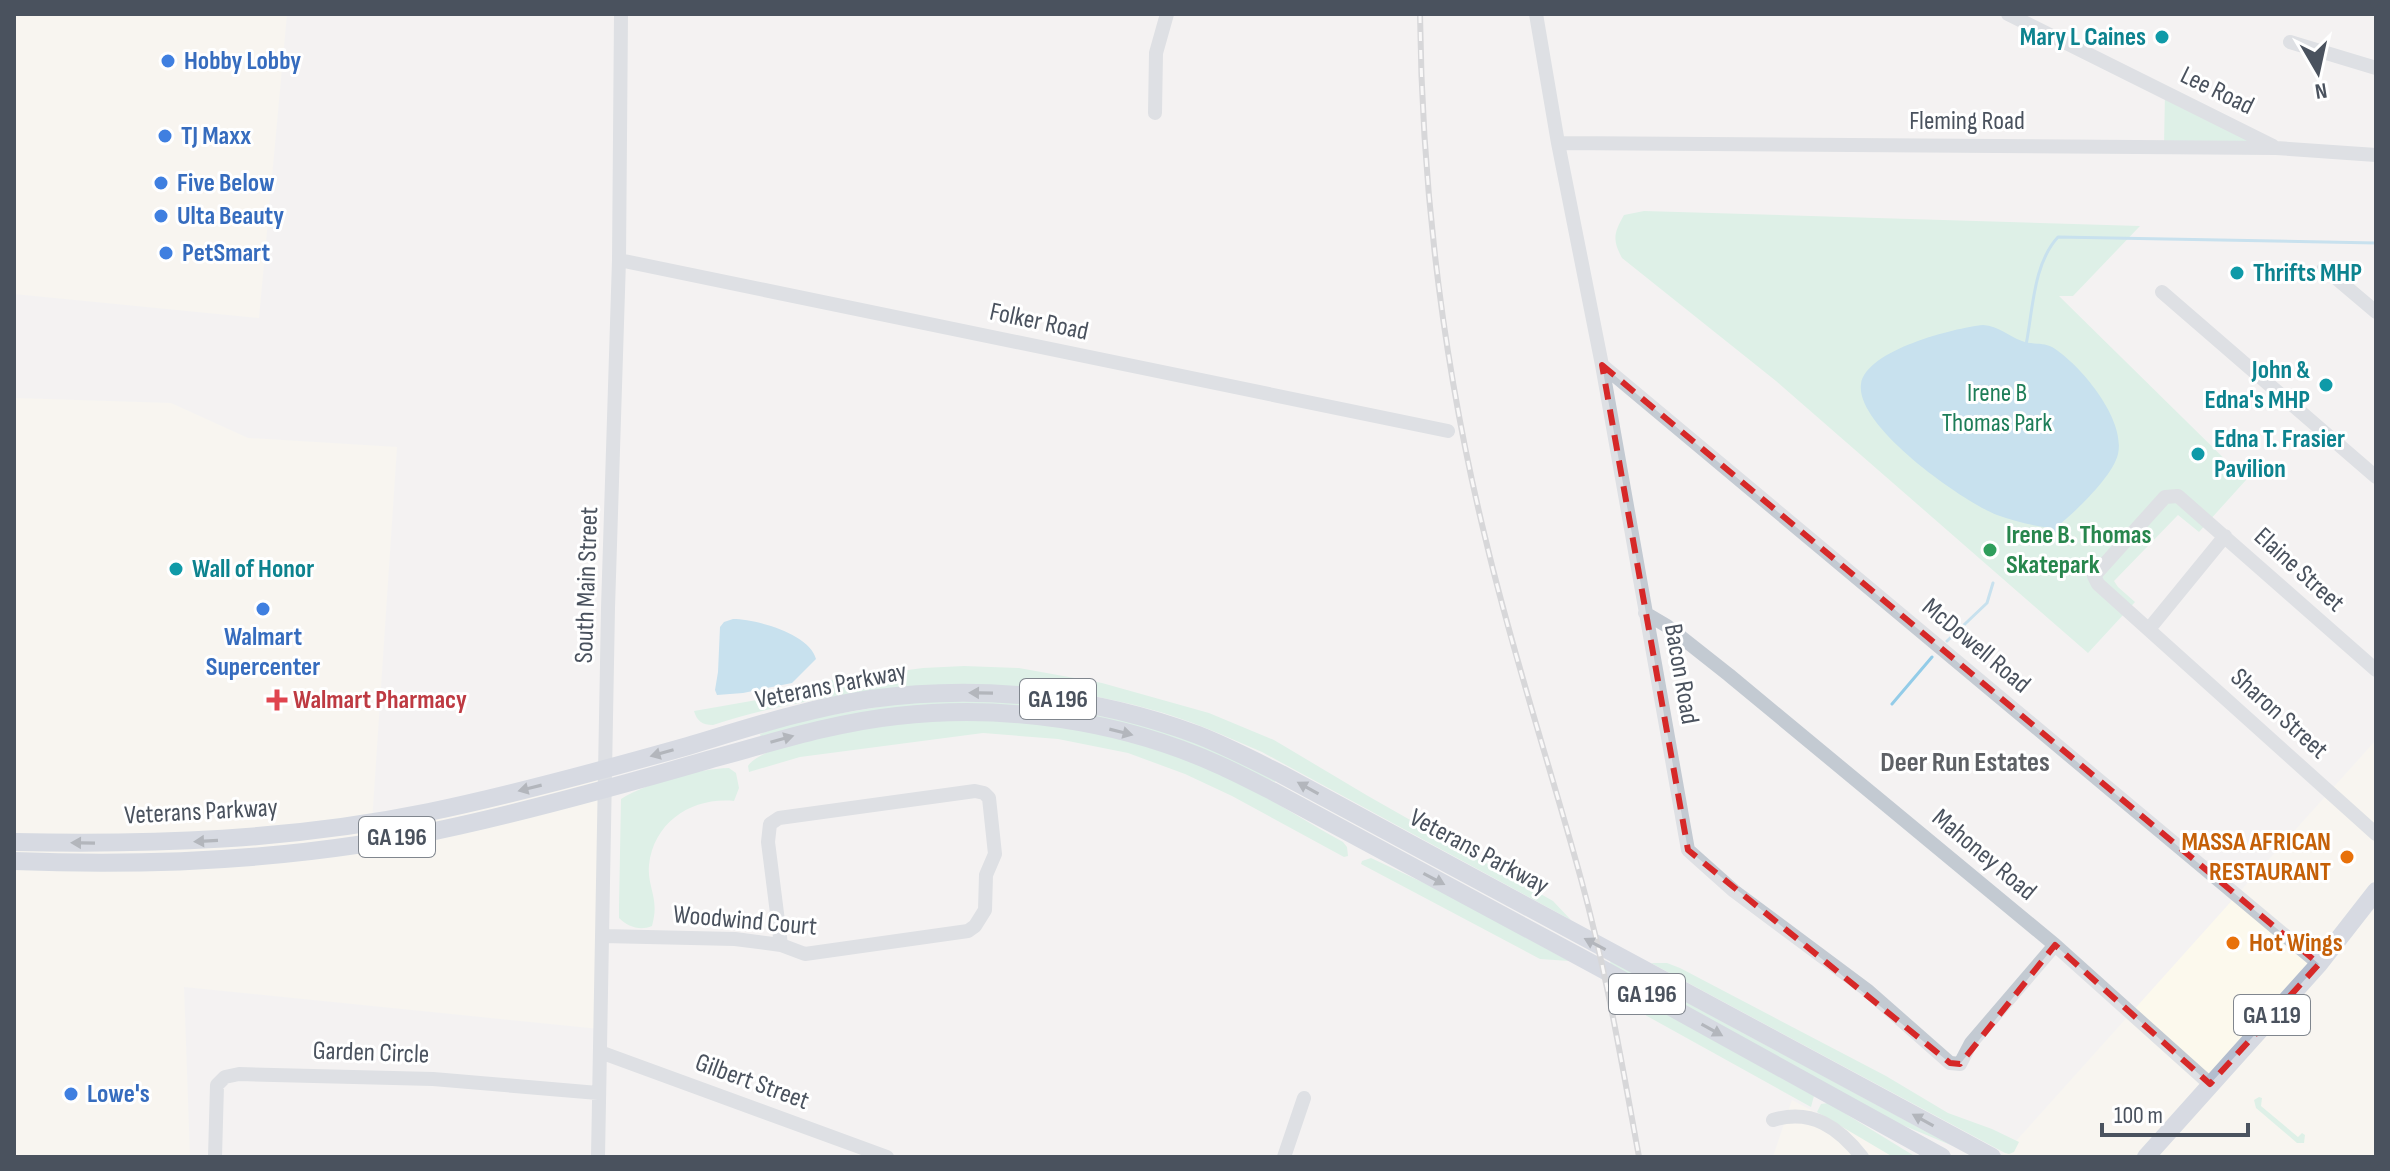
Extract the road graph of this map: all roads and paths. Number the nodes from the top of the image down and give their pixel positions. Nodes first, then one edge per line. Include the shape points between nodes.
1 (621, 14) edge
2 (1167, 14) edge
3 (1536, 14) edge
4 (2008, 14) edge
5 (2290, 42) dead end
6 (2376, 68) edge
7 (1155, 113) dead end
8 (1558, 143) junction
9 (2276, 148) junction
10 (2376, 155) edge
11 (619, 260) junction
12 (2324, 268) dead end
13 (2162, 292) dead end
14 (2376, 312) edge
15 (1602, 365) junction
16 (1448, 431) dead end
17 (2376, 477) edge
18 (2225, 536) junction
19 (1645, 613) junction
20 (2149, 629) junction
21 (2376, 670) edge
22 (605, 769) junction
23 (605, 789) junction
24 (2376, 834) edge
25 (14, 842) edge
26 (14, 861) edge
27 (2376, 891) edge
28 (603, 936) junction
29 (781, 945) junction
30 (2055, 945) junction
31 (2319, 964) junction
32 (600, 1052) junction
33 (2210, 1084) junction
34 (598, 1093) junction
35 (1304, 1098) dead end
36 (1773, 1120) dead end
37 (215, 1157) edge
38 (598, 1157) edge
39 (887, 1157) edge
40 (1284, 1157) edge
41 (1862, 1157) edge
42 (1942, 1157) edge
43 (1992, 1157) edge
44 (2146, 1157) edge

1 - 11 street, South Main Street
2 - 7 street via 1156,53
3 - 8 street, Bacon Road
4 - 9 street, Lee Road
5 - 6 street
8 - 9 street, Fleming Road
8 - 15 street, Bacon Road
9 - 10 street, Fleming Road
11 - 16 street, Folker Road
11 - 22 street, South Main Street
12 - 14 street
13 - 17 street
15 - 19 street, Bacon Road
15 - 31 street, McDowell Road
18 - 20 street
18 - 20 street, Elaine Street via 2184,499 2169,495 2095,573 2097,583
18 - 21 street, Elaine Street
19 - 30 street, Mahoney Road via 1729,675
19 - 30 street, Bacon Road via 1688,850 1734,891 1867,990 1950,1063 1960,1064 1971,1043
20 - 24 street, Sharon Street
22 - 23 street, South Main Street
22 -> 25 main road, Veterans Parkway / GA 196 via 431,812 310,831 152,843
43 -> 22 main road, Veterans Parkway / GA 196 via 1281,774 1198,735 1138,716 1013,694 897,696 788,717
23 - 26 main road, Veterans Parkway / GA 196 via 454,827 288,853 154,863
23 - 28 street, South Main Street
23 -> 42 main road, Veterans Parkway / GA 196 via 793,735 899,716 1012,714 1133,735 1220,765 1287,799
27 - 31 main road, GA 119
28 - 29 street, Woodwind Court
28 - 32 street, South Main Street
29 - 29 street, Woodwind Court via 805,954 968,931 985,910 986,875 995,854 989,798 975,791 779,818 770,824
30 - 33 street, Mahoney Road
31 - 33 main road, GA 119
32 - 34 street, South Main Street
32 - 39 street, Gilbert Street
33 - 44 main road, GA 119
34 - 37 street, Garden Circle via 433,1079 239,1074 217,1085
34 - 38 street, South Main Street
35 - 40 street
36 - 41 street via 1809,1116 1842,1136

